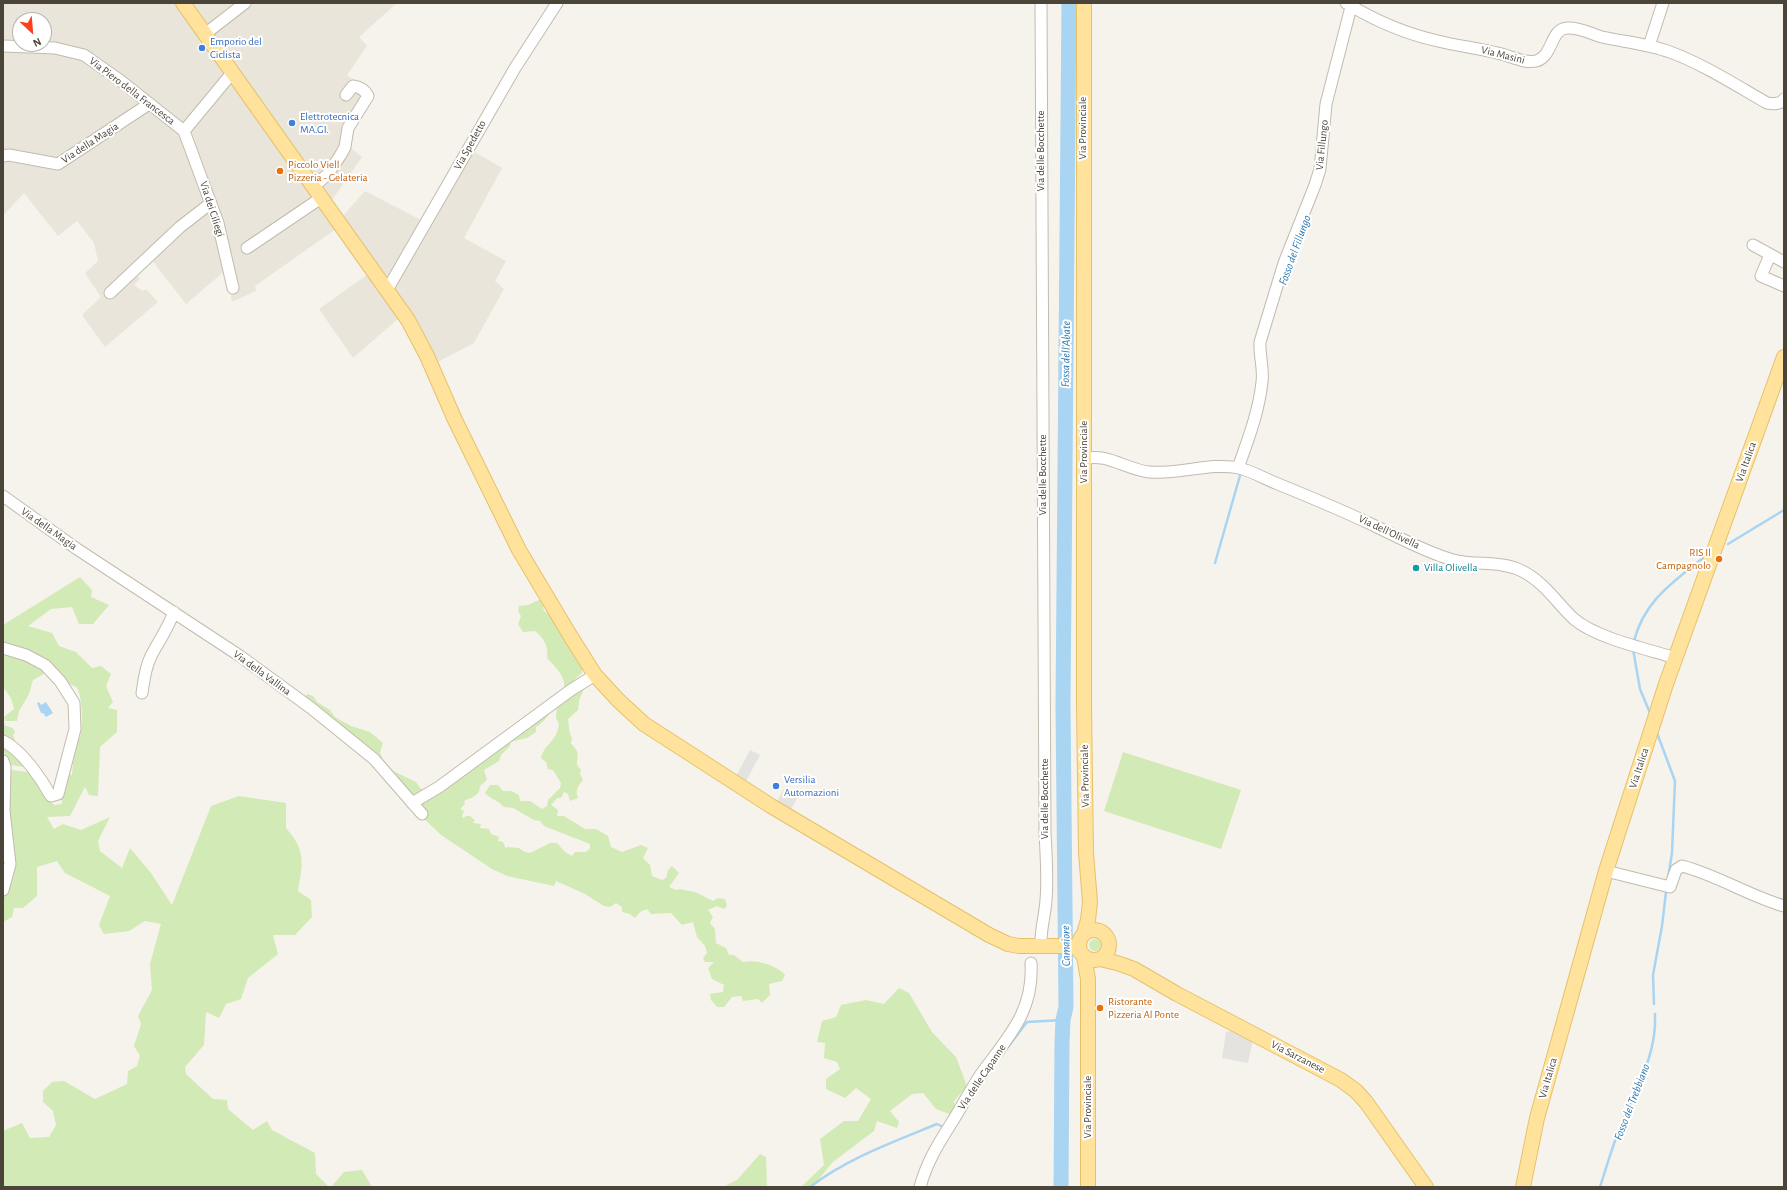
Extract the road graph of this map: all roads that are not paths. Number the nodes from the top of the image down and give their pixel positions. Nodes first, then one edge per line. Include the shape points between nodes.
1 (183, 3) edge
2 (245, 3) edge
3 (557, 3) edge
4 (1041, 3) edge
5 (1084, 3) edge
6 (1663, 3) edge
7 (1350, 4) edge
8 (205, 34) junction
9 (3, 46) edge
10 (1649, 46) junction
11 (232, 73) junction
12 (346, 95) dead end
13 (1784, 99) edge
14 (149, 104) junction
15 (184, 132) junction
16 (3, 156) edge
17 (314, 186) junction
18 (321, 198) junction
19 (211, 203) junction
20 (1753, 245) dead end
21 (247, 248) dead end
22 (1770, 255) junction
23 (1784, 262) edge
24 (1784, 286) edge
25 (232, 288) dead end
26 (387, 290) junction
27 (110, 293) dead end
28 (1784, 357) edge
29 (1084, 459) junction
30 (1238, 468) junction
31 (3, 496) edge
32 (96, 561) joint
33 (174, 612) junction
34 (3, 648) edge
35 (1676, 658) junction
36 (595, 675) junction
37 (142, 692) dead end
38 (3, 741) edge
39 (3, 761) edge
40 (412, 803) junction
41 (422, 814) dead end
42 (1606, 871) junction
43 (3, 890) edge
44 (1090, 902) junction
45 (1784, 906) edge
46 (1107, 938) junction
47 (1038, 946) junction
48 (1085, 949) junction
49 (1134, 969) junction
50 (920, 1187) edge
51 (1088, 1187) edge
52 (1426, 1187) edge
53 (1523, 1187) edge

1 - 8 main road
2 - 8 street
3 - 26 street, Via Spedetto via 515,68
4 - 47 street, Via delle Bocchette via 1047,879 1046,903
5 - 29 main road, Via Provinciale
6 - 10 street
7 - 10 street, Via Masini via 1383,22 1417,35 1531,62 1544,57 1557,34 1566,28
7 - 30 street, Via Fillungo via 1326,104 1320,169 1284,263 1260,342 1263,380
8 - 11 main road
9 - 14 street, Via Piero della Francesca via 55,48 84,55
10 - 13 street, Via Masini via 1671,52 1767,103 1775,104
11 - 15 street, Via Piero della Francesca
11 - 17 main road
12 - 17 street via 353,86 358,86 368,96 348,128 345,147 340,156 327,175
14 - 15 street, Via Piero della Francesca
14 - 16 street, Via della Magia via 58,164
15 - 19 street, Via dei Ciliegi
17 - 18 main road
18 - 21 street
18 - 26 main road
19 - 25 street, Via dei Ciliegi
19 - 27 street via 180,227
20 - 22 street
22 - 23 street
22 - 24 street via 1761,276
26 - 36 main road via 408,320 427,356 518,550
28 - 35 main road, Via Italica
29 - 30 street, Via dell'Olivella via 1099,457 1148,472 1176,473 1215,467
29 - 44 main road, Via Provinciale via 1084,729 1086,854
30 - 35 street, Via dell'Olivella via 1328,504 1453,560 1470,563 1491,562 1513,567 1547,589 1575,619 1587,627
31 - 32 street, Via della Magia
32 - 33 street, Via della Vallina
33 - 37 street via 161,642 151,656 145,671
33 - 40 street, Via della Vallina via 311,708 374,759
34 - 38 street via 26,655 45,666 60,681 74,704 75,729 58,794 51,796 20,754
35 - 42 main road, Via Italica
36 - 40 street via 439,787
36 - 47 main road via 644,724 771,806 993,937 1015,946
39 - 43 street via 4,811 10,864
40 - 41 street, Via della Vallina
42 - 45 street via 1666,887 1676,870 1682,866 1763,900
42 - 53 main road, Via Italica via 1537,1118
44 - 46 main road, Via Provinciale via 1094,918
44 - 48 main road, Via Provinciale
46 - 48 main road via 1096,930
46 - 48 main road via 1109,950
46 - 49 main road, Via Sarzanese
47 - 48 main road
47 - 50 street, Via delle Capanne via 1031,963 1031,982 1026,1007 944,1134 929,1160
48 - 49 main road, Via Sarzanese
48 - 51 main road, Via Provinciale via 1088,979
49 - 52 main road, Via Sarzanese via 1327,1071 1348,1085 1366,1102

